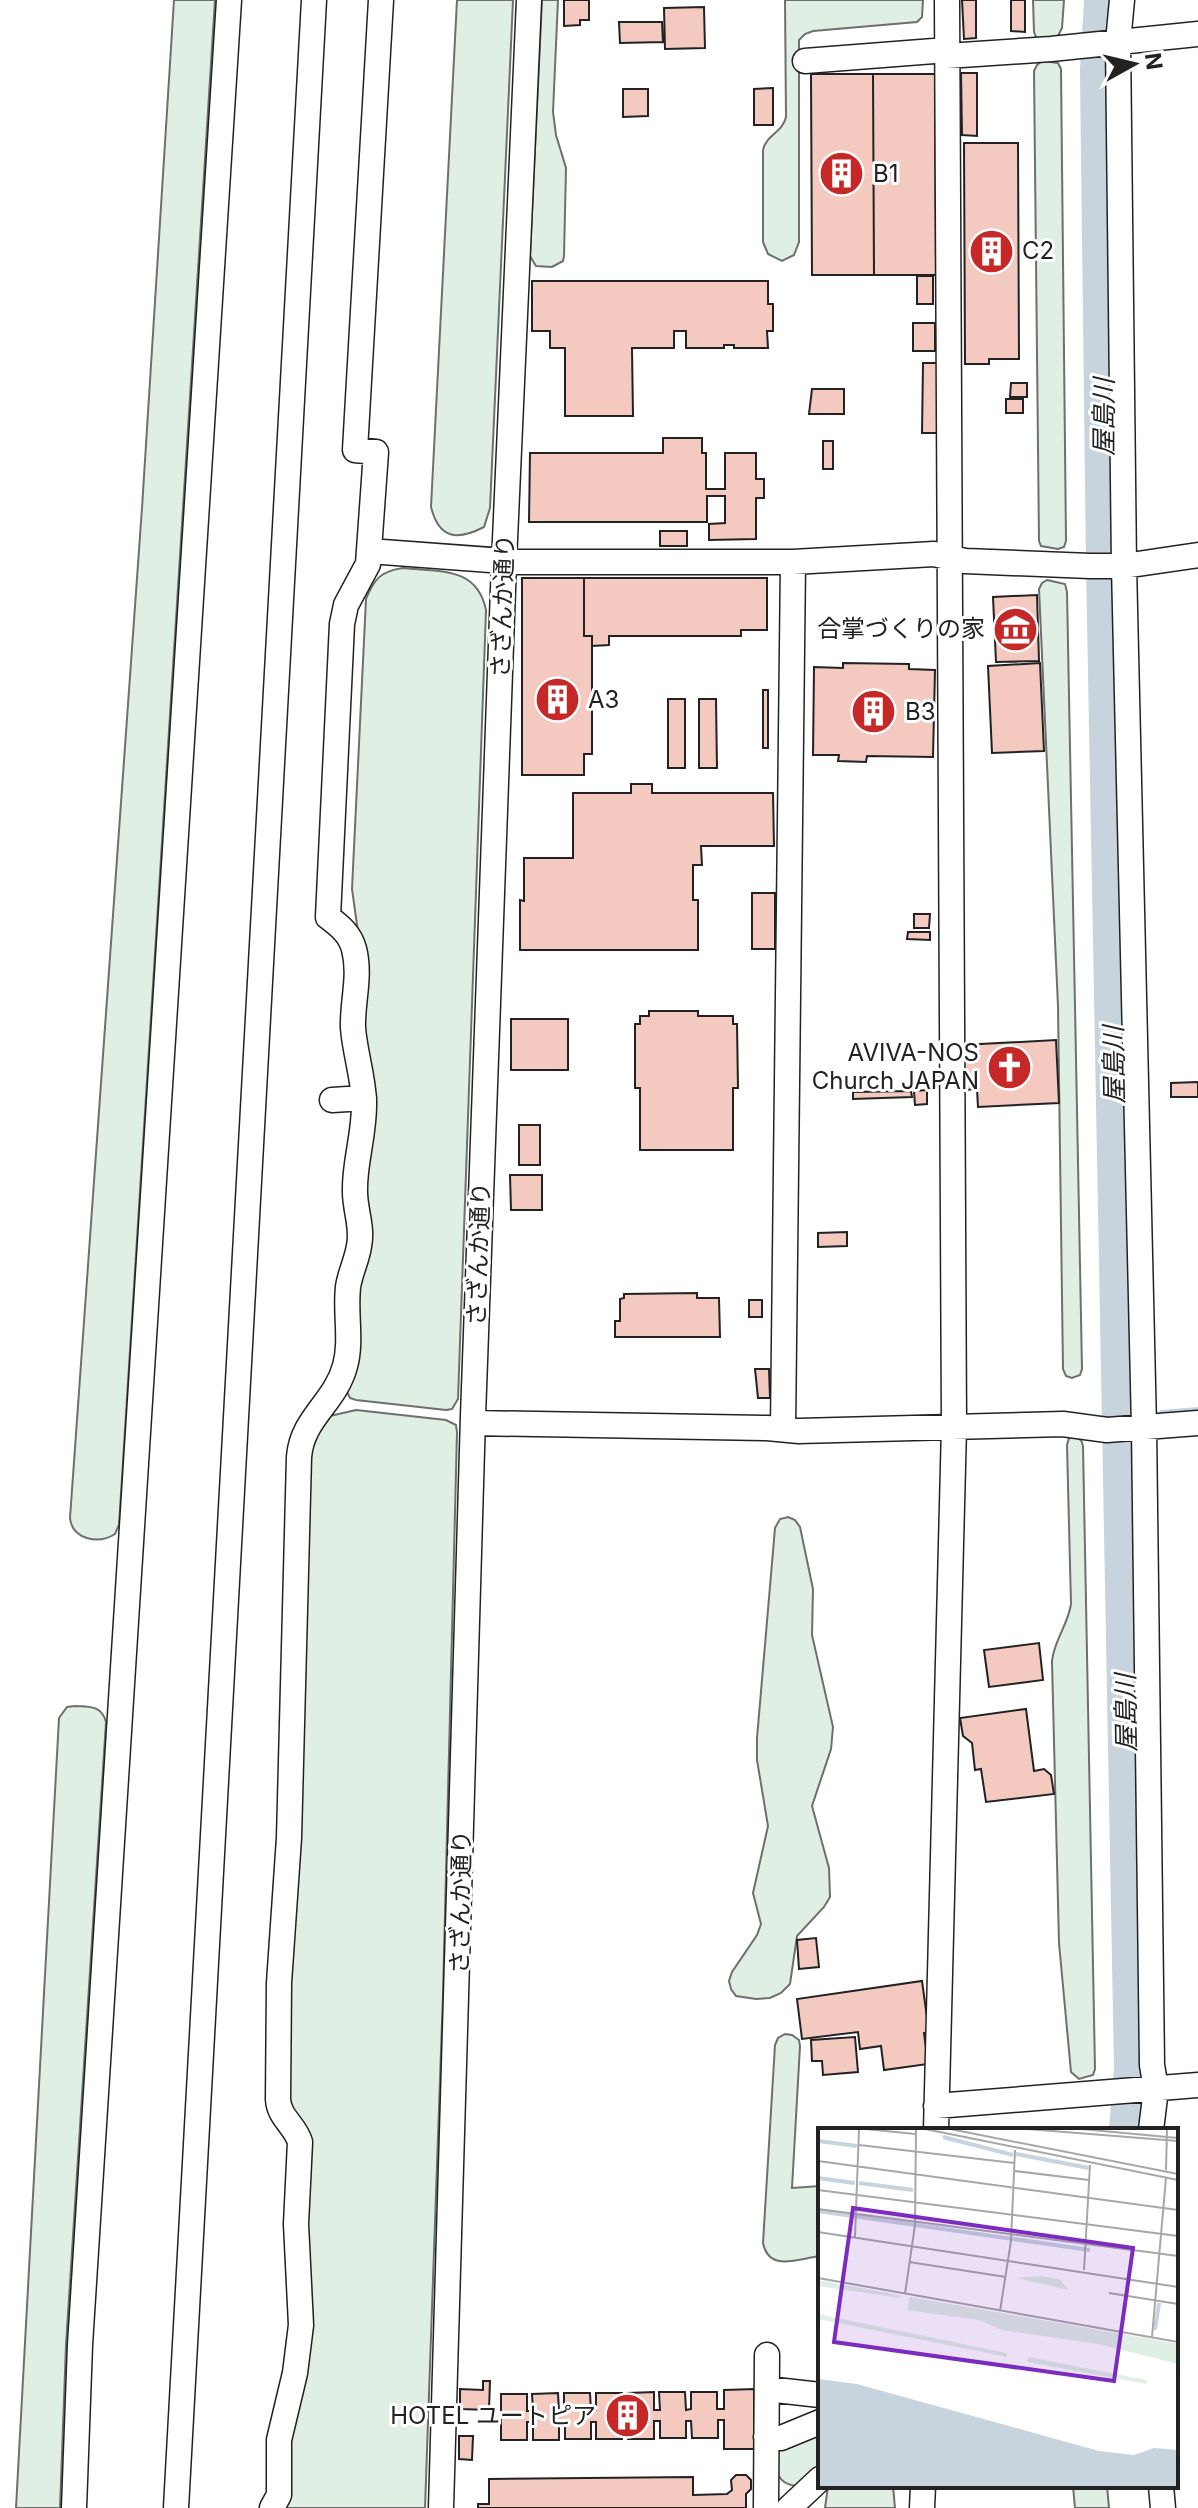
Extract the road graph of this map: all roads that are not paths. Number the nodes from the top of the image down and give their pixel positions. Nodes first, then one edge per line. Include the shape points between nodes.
1 (229, 0) edge
2 (314, 0) edge
3 (381, 0) edge
4 (529, 0) edge
5 (947, 0) edge
6 (1122, 0) edge
7 (1198, 34) edge
8 (1116, 43) junction
9 (947, 53) junction
10 (805, 61) dead end
11 (369, 551) junction
12 (1198, 555) edge
13 (950, 557) junction
14 (504, 562) junction
15 (793, 562) junction
16 (1122, 566) junction
17 (364, 1098) junction
18 (332, 1100) dead end
19 (473, 1423) junction
20 (1198, 1423) edge
21 (954, 1427) junction
22 (1140, 1428) junction
23 (783, 1429) junction
24 (1198, 2085) edge
25 (1152, 2089) junction
26 (936, 2118) edge
27 (1151, 2128) edge
28 (767, 2355) dead end
29 (767, 2389) junction
30 (818, 2395) edge
31 (818, 2423) edge
32 (766, 2437) junction
33 (818, 2481) edge
34 (923, 2488) edge
35 (1161, 2488) edge
36 (74, 2508) edge
37 (176, 2508) edge
38 (272, 2508) edge
39 (441, 2508) edge
40 (766, 2508) edge
41 (789, 2508) edge
42 (922, 2508) edge
43 (1163, 2508) edge

1 - 36 street via 80,2345
2 - 37 street
3 - 11 street via 355,450 376,452
4 - 14 street, さざんか通り
5 - 9 street
6 - 8 street
7 - 8 street
8 - 9 street
8 - 16 street
9 - 10 street
9 - 13 street
11 - 14 street
11 - 17 street via 368,564 343,614 328,927 350,937 355,951 353,1031
12 - 16 street
13 - 15 street
13 - 16 street
13 - 21 street
14 - 15 street
14 - 19 street, さざんか通り
15 - 23 street
16 - 22 street
17 - 18 street
17 - 38 street via 355,1194 361,1235 348,1289 345,1365 327,1404 306,1427 299,1457 278,2099 281,2114 300,2142 296,2224 301,2325 279,2440 279,2495
19 - 23 street
19 - 39 street, さざんか通り
20 - 22 street
21 - 22 street
21 - 23 street
21 - 26 street
22 - 25 street
24 - 25 street
25 - 26 street
25 - 27 street
28 - 29 street
29 - 30 street
29 - 32 street
31 - 32 street via 781,2438
32 - 40 street
33 - 41 street
34 - 42 street
35 - 43 street

